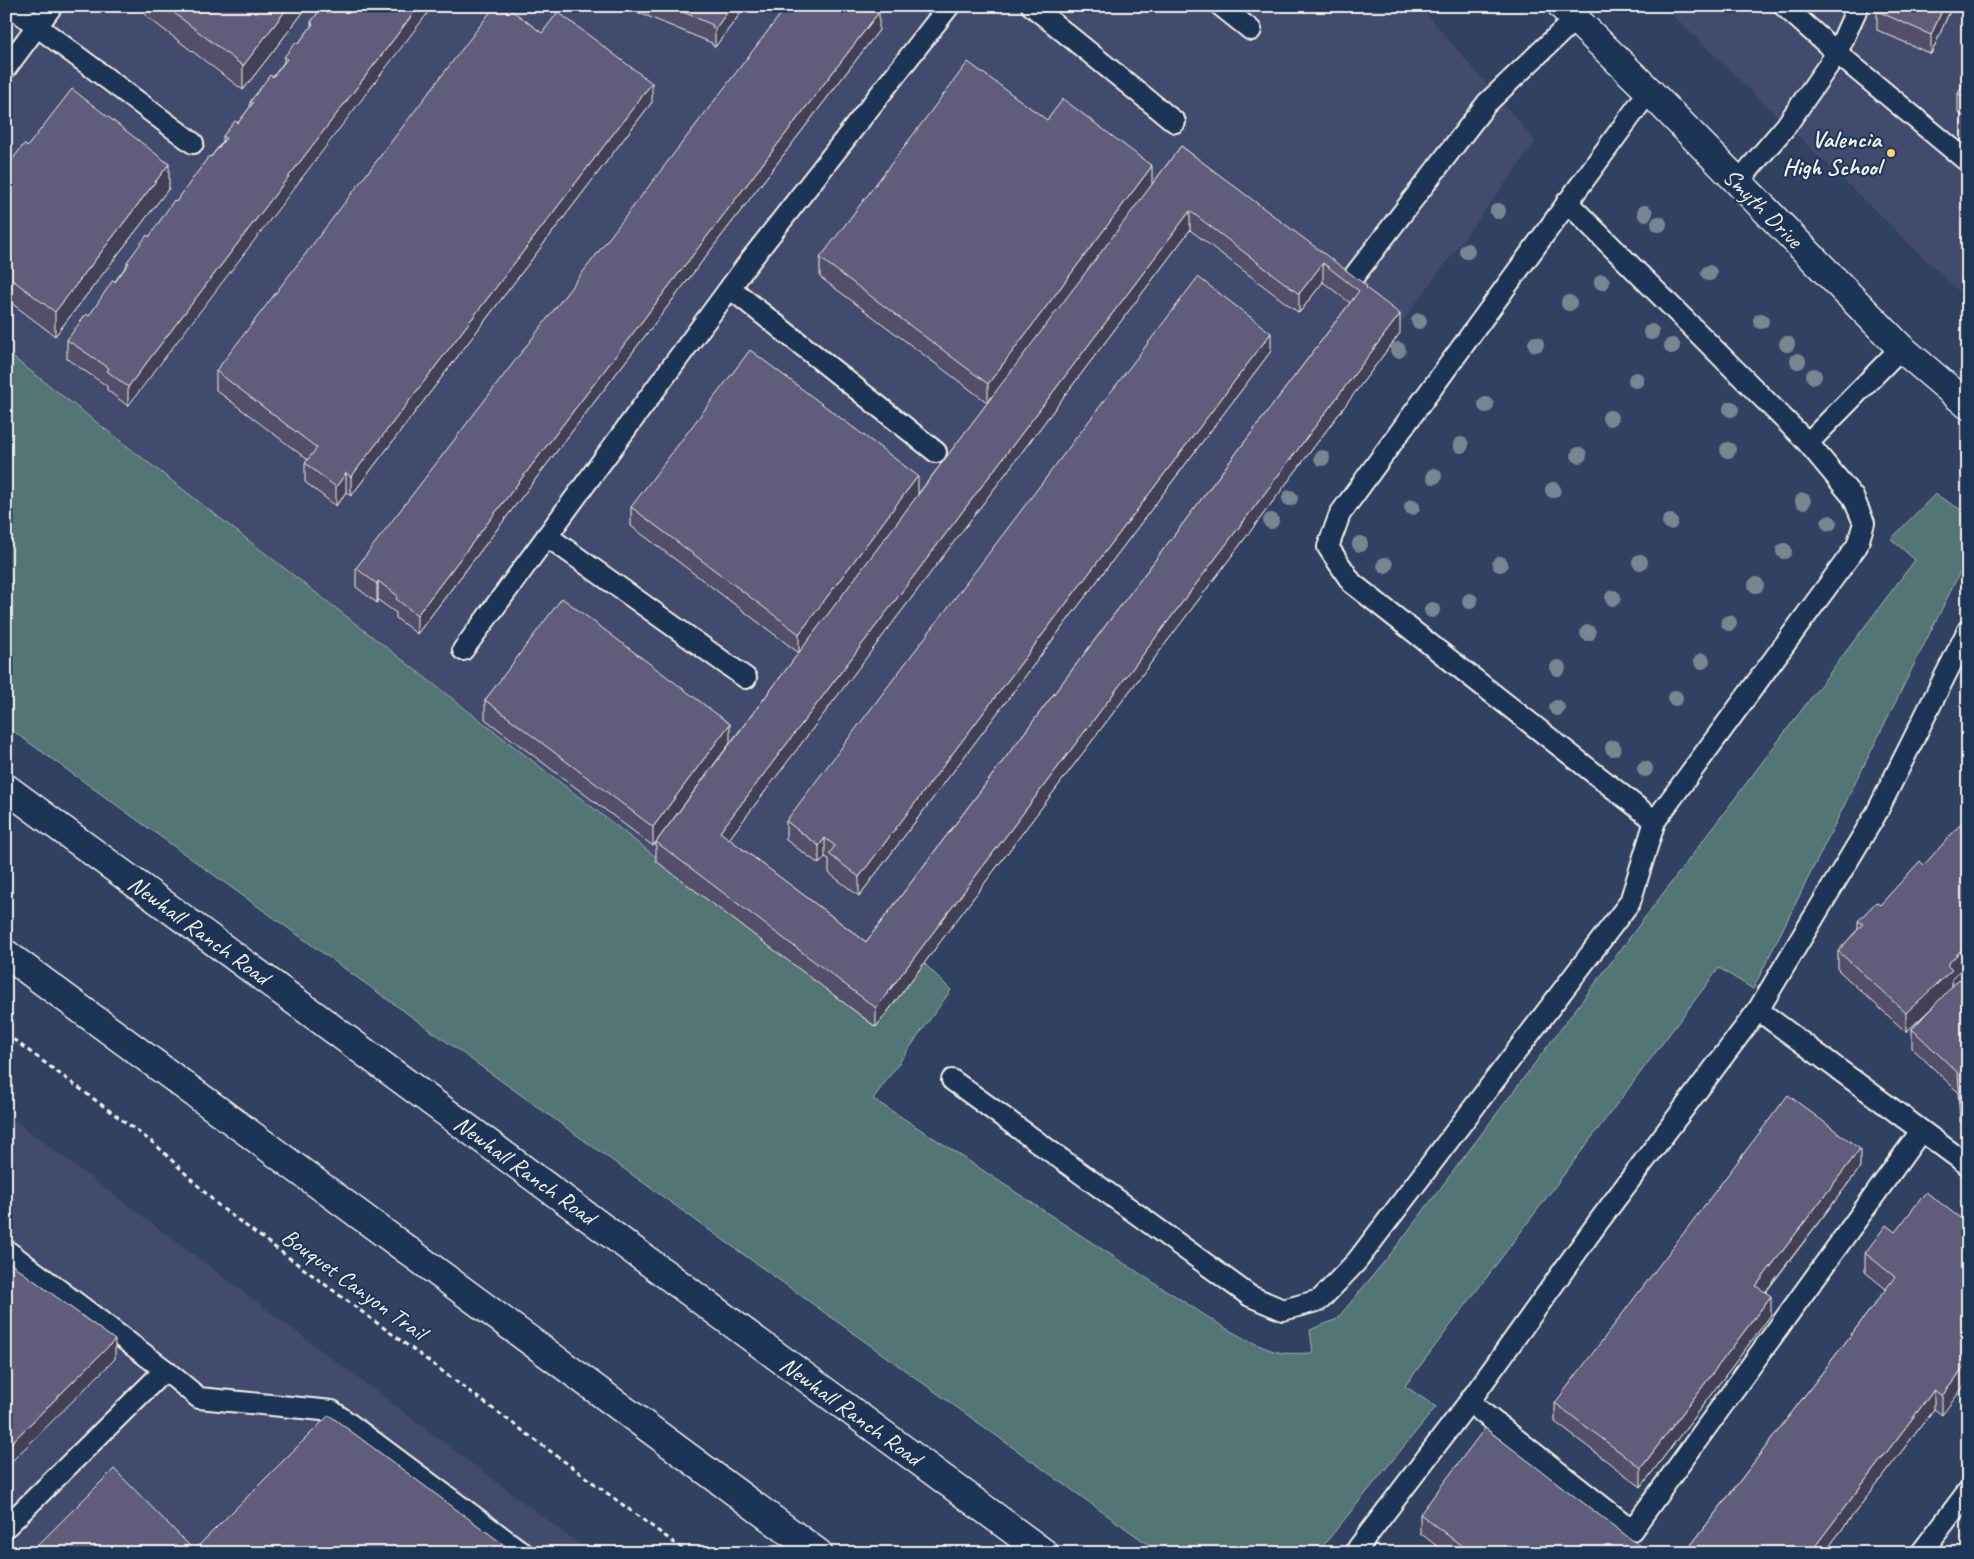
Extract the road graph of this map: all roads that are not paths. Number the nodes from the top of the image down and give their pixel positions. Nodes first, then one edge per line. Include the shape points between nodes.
1 (10, 6) edge
2 (52, 6) edge
3 (949, 6) edge
4 (1032, 6) edge
5 (1221, 6) edge
6 (1784, 6) edge
7 (1858, 6) edge
8 (1569, 12) edge
9 (38, 25) junction
10 (1251, 30) dead end
11 (1837, 53) junction
12 (6, 68) edge
13 (1649, 91) junction
14 (1176, 122) dead end
15 (193, 143) dead end
16 (1968, 162) edge
17 (1738, 182) junction
18 (1567, 202) junction
19 (1351, 280) edge
20 (730, 288) junction
21 (1901, 348) junction
22 (1968, 406) edge
23 (1808, 443) junction
24 (936, 452) dead end
25 (547, 536) junction
26 (1968, 630) edge
27 (464, 650) dead end
28 (746, 678) dead end
29 (6, 788) edge
30 (1655, 821) junction
31 (6, 954) edge
32 (1758, 1010) junction
33 (952, 1080) dead end
34 (1921, 1131) junction
35 (1968, 1165) edge
36 (6, 1250) edge
37 (165, 1370) junction
38 (1469, 1402) junction
39 (1968, 1491) edge
40 (6, 1527) edge
41 (523, 1553) edge
42 (818, 1553) edge
43 (1044, 1553) edge
44 (1357, 1553) edge
45 (1921, 1553) edge

1 - 9 lane
2 - 9 lane
3 - 20 lane
4 - 14 lane
5 - 10 lane
6 - 11 lane
7 - 11 lane
8 - 13 main road, Smyth Drive
8 - 19 lane via 1487,103
9 - 12 lane
9 - 15 lane
11 - 16 lane
11 - 17 lane via 1786,126
13 - 17 main road, Smyth Drive
13 - 18 lane
17 - 21 main road, Smyth Drive
18 - 23 lane
18 - 30 lane via 1340,514 1328,547 1352,583
20 - 24 lane
20 - 25 lane
21 - 22 main road, Smyth Drive
21 - 23 lane
23 - 30 lane via 1853,497 1864,523 1857,546
25 - 27 lane
25 - 28 lane
26 - 32 lane via 1876,814
29 - 43 main road, Newhall Ranch Road
30 - 33 lane via 1630,902 1357,1261 1320,1300 1283,1310 1250,1296
31 - 42 main road
32 - 34 lane
32 - 38 lane via 1599,1221
34 - 35 lane
34 - 38 lane via 1632,1530
36 - 37 lane
37 - 40 lane
37 - 41 lane via 199,1398 332,1411
38 - 44 lane
39 - 45 lane

